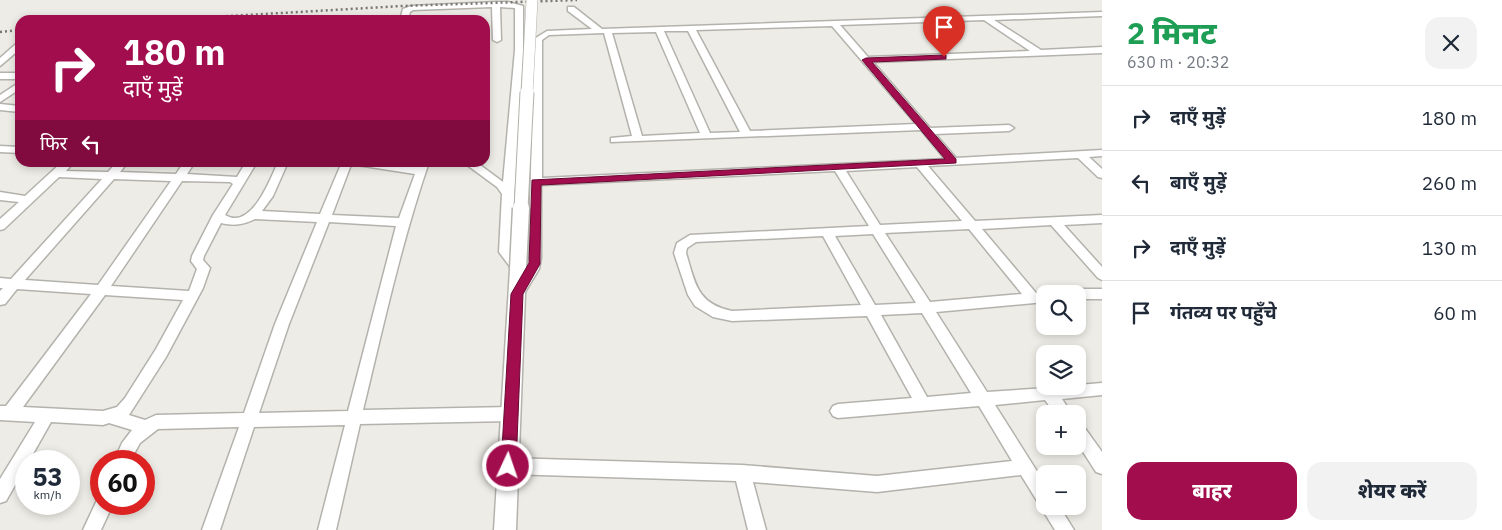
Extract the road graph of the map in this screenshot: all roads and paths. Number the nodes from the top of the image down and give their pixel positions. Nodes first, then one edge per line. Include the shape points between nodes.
1 (532, 0) edge
2 (496, 4) junction
3 (571, 9) dead end
4 (1102, 14) edge
5 (405, 15) edge
6 (986, 18) junction
7 (835, 24) junction
8 (691, 28) junction
9 (658, 29) junction
10 (603, 30) junction
11 (497, 40) dead end
12 (15, 50) edge
13 (1102, 50) edge
14 (1040, 53) junction
15 (866, 60) junction
16 (0, 63) edge
17 (0, 76) edge
18 (15, 76) edge
19 (15, 88) edge
20 (0, 99) edge
21 (0, 107) edge
22 (15, 108) edge
23 (1009, 128) dead end
24 (925, 129) junction
25 (746, 134) junction
26 (706, 136) junction
27 (638, 139) junction
28 (615, 140) dead end
29 (0, 149) edge
30 (15, 150) edge
31 (1102, 153) edge
32 (1080, 154) junction
33 (953, 161) junction
34 (920, 163) junction
35 (64, 167) edge
36 (119, 167) edge
37 (186, 167) edge
38 (249, 167) edge
39 (281, 167) edge
40 (345, 167) edge
41 (422, 167) edge
42 (475, 167) edge
43 (838, 167) junction
44 (57, 174) junction
45 (113, 175) junction
46 (1102, 175) edge
47 (178, 177) junction
48 (536, 182) junction
49 (239, 183) junction
50 (508, 193) junction
51 (0, 196) edge
52 (27, 200) junction
53 (219, 215) junction
54 (255, 215) junction
55 (324, 217) junction
56 (1053, 220) junction
57 (1101, 220) edge
58 (403, 222) junction
59 (970, 224) junction
60 (0, 226) edge
61 (878, 229) junction
62 (828, 232) junction
63 (518, 268) junction
64 (1102, 274) edge
65 (0, 283) edge
66 (14, 284) junction
67 (102, 290) junction
68 (517, 294) junction
69 (1086, 294) edge
70 (1102, 294) edge
71 (1036, 295) edge
72 (192, 296) junction
73 (1036, 298) edge
74 (0, 300) edge
75 (926, 308) junction
76 (870, 310) junction
77 (1100, 392) edge
78 (1086, 393) edge
79 (1038, 395) edge
80 (984, 400) junction
81 (924, 405) junction
82 (838, 411) dead end
83 (5, 413) edge
84 (511, 414) junction
85 (47, 415) junction
86 (111, 417) junction
87 (354, 417) junction
88 (250, 420) junction
89 (145, 427) junction
90 (1086, 443) edge
91 (128, 450) edge
92 (508, 466) junction
93 (1102, 466) edge
94 (1024, 467) junction
95 (742, 472) junction
96 (1036, 485) edge
97 (0, 495) edge
98 (99, 515) edge
99 (1055, 515) edge
100 (92, 530) edge
101 (211, 530) edge
102 (327, 530) edge
103 (505, 530) edge
104 (757, 530) edge
105 (1065, 530) edge

1 - 63 main road, bridge
2 - 5 street via 411,8
2 - 11 street
2 - 50 street via 520,7
3 - 10 street
4 - 6 street
6 - 7 street
6 - 14 street
7 - 8 street
7 - 15 street
8 - 9 street
8 - 25 street
9 - 10 street
9 - 26 street
10 - 27 street
10 - 48 street via 547,33 538,39
12 - 16 street
13 - 14 street
14 - 15 street
15 - 24 street
17 - 18 street
19 - 20 street
21 - 22 street
23 - 24 street
24 - 25 street
24 - 33 street
25 - 26 street
26 - 27 street
27 - 28 street
29 - 30 street
31 - 32 street
32 - 33 street
32 - 46 street
33 - 34 street
34 - 43 street
34 - 59 street
35 - 44 street
36 - 45 street
37 - 47 street
38 - 49 street
39 - 54 street
40 - 55 street
41 - 58 street
42 - 50 street
43 - 48 street
43 - 61 street
44 - 45 street
44 - 52 street
45 - 47 street
45 - 66 street
47 - 49 street via 232,179
47 - 67 street
48 - 68 street via 535,264
49 - 53 street
50 - 63 street via 505,252
51 - 52 street
52 - 60 street
53 - 54 street via 219,219 224,221 244,221
53 - 72 street via 198,256 197,261 204,268
54 - 55 street
55 - 58 street
55 - 88 street via 282,324
56 - 57 street
56 - 59 street
56 - 64 street
58 - 87 street
59 - 61 street
59 - 71 street
61 - 62 street
61 - 75 street
62 - 76 street
62 - 76 street via 694,238 681,246 680,253 695,298 716,314
63 - 68 main road
65 - 66 street
66 - 67 street
66 - 74 street
67 - 72 street
67 - 83 street
68 - 84 main road
69 - 70 street
72 - 86 street via 130,403
73 - 75 street
75 - 76 street
75 - 80 street
76 - 81 street
77 - 78 street
79 - 80 street
80 - 81 street
80 - 94 street
81 - 82 street
83 - 85 street
84 - 87 street
84 - 92 main road
85 - 86 street
85 - 97 street
86 - 89 street
87 - 88 street
87 - 102 street
88 - 89 street via 156,422
88 - 101 street
89 - 91 street
90 - 93 street
92 - 95 street
92 - 103 main road
94 - 95 street via 877,484
94 - 96 street
95 - 104 street
98 - 100 street
99 - 105 street

